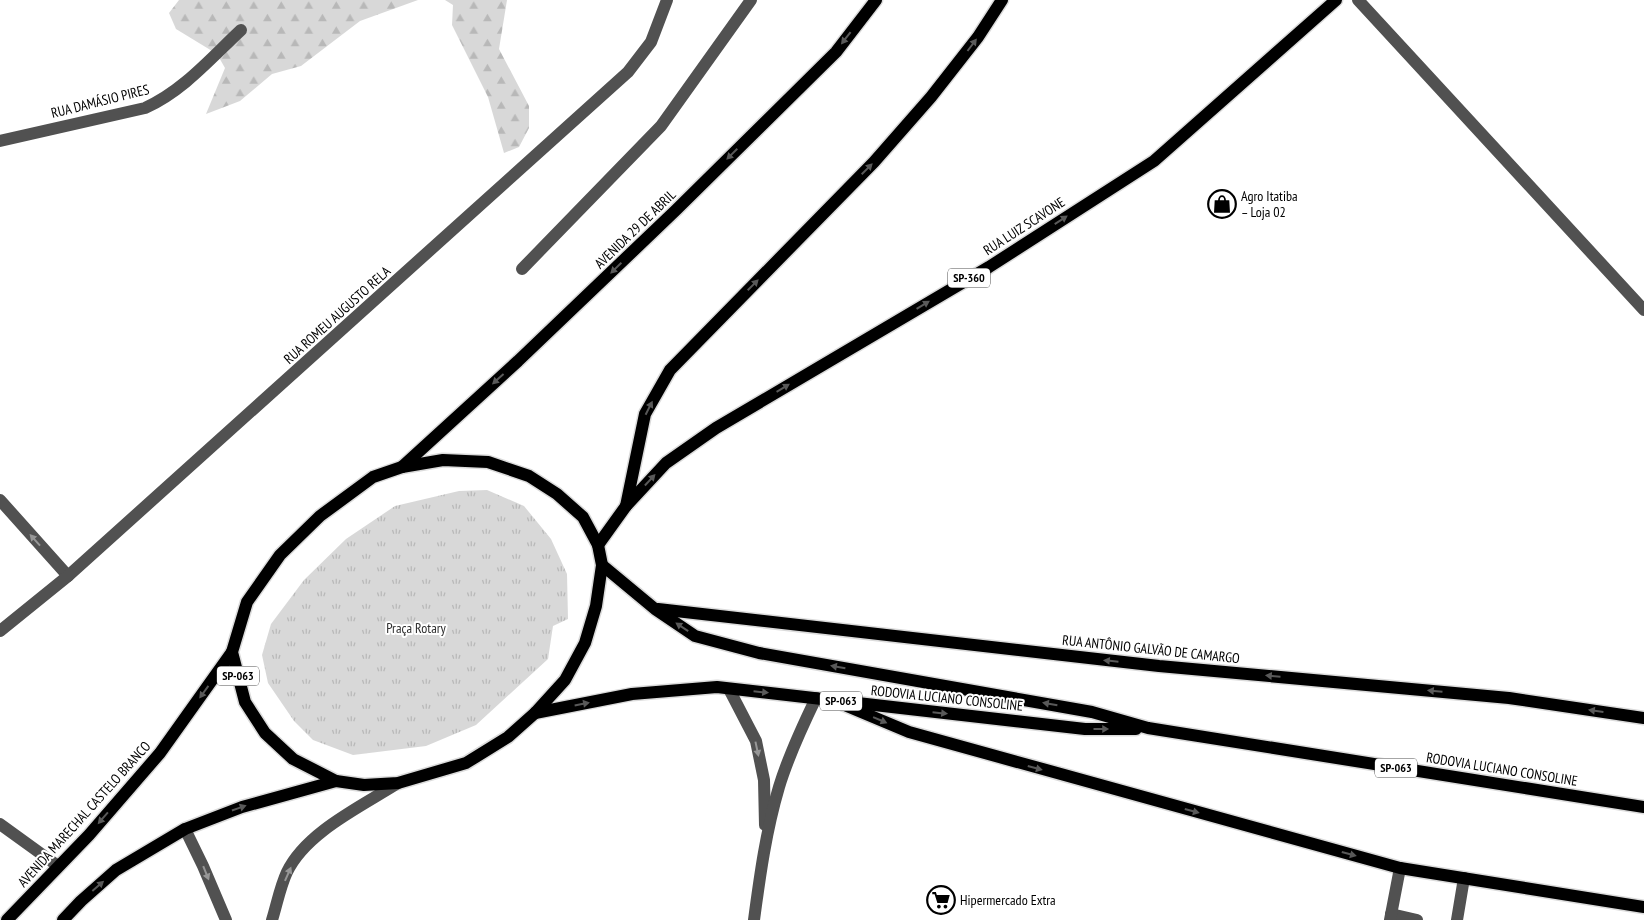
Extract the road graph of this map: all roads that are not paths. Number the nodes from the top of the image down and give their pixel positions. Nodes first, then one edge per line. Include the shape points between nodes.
1 (667, 0) edge
2 (751, 0) edge
3 (876, 0) edge
4 (1002, 0) edge
5 (1336, 0) edge
6 (1358, 0) edge
7 (241, 30) dead end
8 (0, 141) edge
9 (522, 269) dead end
10 (1644, 310) edge
11 (402, 467) junction
12 (0, 500) edge
13 (626, 506) junction
14 (598, 545) junction
15 (602, 565) junction
16 (68, 576) junction
17 (655, 609) junction
18 (0, 631) edge
19 (232, 652) junction
20 (729, 689) junction
21 (816, 698) junction
22 (835, 701) junction
23 (535, 713) junction
24 (1644, 718) edge
25 (1148, 728) junction
26 (336, 781) junction
27 (398, 783) junction
28 (1644, 807) edge
29 (0, 824) edge
30 (184, 829) junction
31 (766, 840) junction
32 (58, 866) junction
33 (1400, 868) junction
34 (1464, 878) junction
35 (1644, 907) edge
36 (1390, 917) edge
37 (7, 920) edge
38 (63, 920) edge
39 (226, 920) edge
40 (272, 920) edge
41 (754, 920) edge
42 (1417, 920) edge
43 (1457, 920) edge

1 - 16 street, RUA ROMEU AUGUSTO RELA via 651,42 628,72
2 - 9 street via 661,126
3 -> 11 main road, AVENIDA 29 DE ABRIL via 836,52 697,190
13 -> 4 main road via 645,414 670,370 874,162 932,97
13 -> 5 main road, RUA LUIZ SCAVONE / SP-360 via 666,463 716,428 989,267 1154,161
6 - 10 street
7 - 8 street, RUA DAMÁSIO PIRES via 184,84 152,105
11 - 14 main road, SP-063 via 444,460 488,462 529,476 557,494 583,517
11 - 19 main road, SP-063 via 373,477 320,516 280,555 247,602
16 -> 12 street
13 - 14 main road, RUA LUIZ SCAVONE / SP-360
14 - 15 main road, SP-063
15 - 17 main road, RODOVIA LUCIANO CONSOLINE / SP-063
15 - 23 main road, SP-063 via 596,606 585,643 565,680
16 - 18 street, RUA ROMEU AUGUSTO RELA
24 -> 17 main road, RUA ANTÔNIO GALVÃO DE CAMARGO via 1509,698 1158,666
25 -> 17 main road, RODOVIA LUCIANO CONSOLINE / SP-063 via 1092,712 759,653 695,636
19 - 26 main road, SP-063 via 245,702 265,734 292,759
19 -> 32 main road, AVENIDA MARECHAL CASTELO BRANCO / SP-063 via 160,753
20 -> 21 main road, RODOVIA LUCIANO CONSOLINE / SP-063
23 -> 20 main road, RODOVIA LUCIANO CONSOLINE / SP-063 via 632,694 718,687
20 -> 31 street via 756,741 764,780
21 - 22 main road, RODOVIA LUCIANO CONSOLINE / SP-063
21 - 31 street via 779,786
22 -> 25 main road, RODOVIA LUCIANO CONSOLINE / SP-063 via 1084,729
22 -> 33 main road via 909,732
23 - 27 main road, SP-063 via 508,738 466,763
25 - 28 main road, RODOVIA LUCIANO CONSOLINE / SP-063
26 - 27 main road, SP-063 via 364,785
30 -> 26 main road, SP-063 via 242,807
40 -> 27 street via 288,871 304,848 328,826
29 - 32 street
38 -> 30 main road, SP-063 via 116,870
30 -> 39 street
31 - 41 street
32 - 37 main road, AVENIDA MARECHAL CASTELO BRANCO / SP-063
33 - 34 main road
33 - 36 street
34 - 35 main road
34 - 43 street
36 - 42 street

